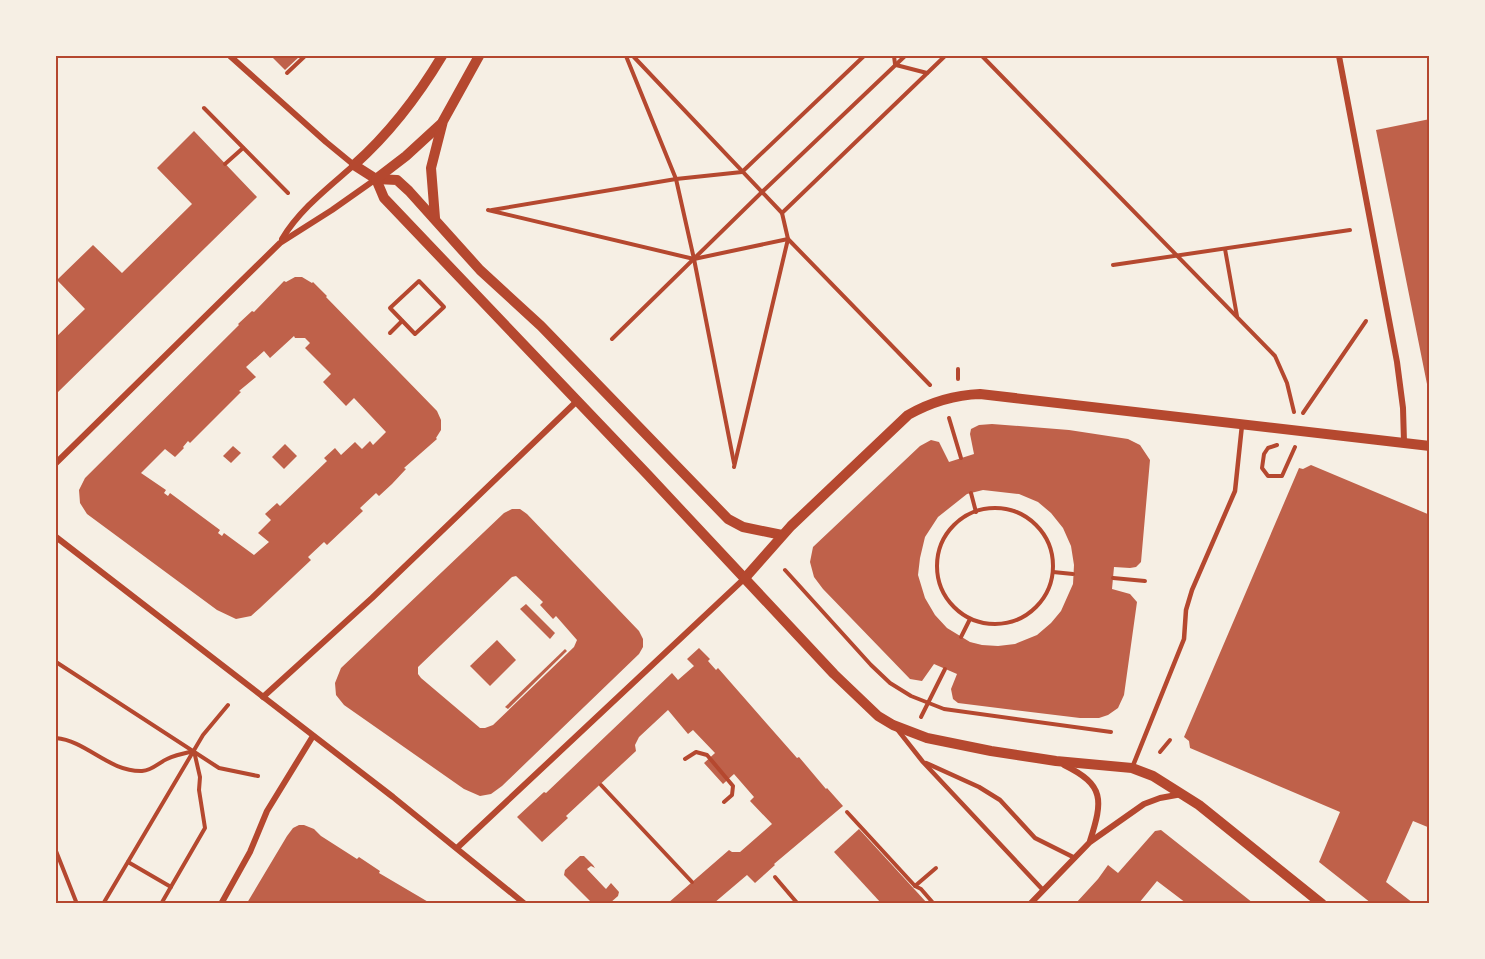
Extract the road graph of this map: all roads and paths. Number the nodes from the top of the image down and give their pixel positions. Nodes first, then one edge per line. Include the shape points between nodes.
1 (230, 56) edge
2 (305, 56) edge
3 (442, 56) edge
4 (479, 56) edge
5 (626, 56) edge
6 (633, 56) edge
7 (864, 56) edge
8 (894, 56) edge
9 (905, 56) edge
10 (945, 56) edge
11 (982, 56) edge
12 (1339, 56) edge
13 (896, 64) junction
14 (287, 73) dead end
15 (927, 73) junction
16 (204, 108) dead end
17 (443, 122) junction
18 (243, 148) junction
19 (225, 164) dead end
20 (354, 165) junction
21 (742, 172) junction
22 (376, 179) junction
23 (676, 179) junction
24 (762, 192) junction
25 (288, 194) dead end
26 (782, 213) junction
27 (435, 218) junction
28 (1350, 230) dead end
29 (788, 239) junction
30 (280, 243) junction
31 (1225, 249) junction
32 (1177, 256) junction
33 (694, 260) junction
34 (1113, 265) dead end
35 (1237, 317) junction
36 (402, 321) junction
37 (1366, 321) dead end
38 (390, 333) dead end
39 (612, 339) dead end
40 (958, 369) dead end
41 (958, 379) dead end
42 (930, 384) dead end
43 (577, 401) junction
44 (1294, 412) dead end
45 (1303, 413) dead end
46 (949, 418) dead end
47 (1242, 425) junction
48 (1404, 442) junction
49 (1281, 446) dead end
50 (1288, 446) dead end
51 (1430, 446) edge
52 (1295, 447) junction
53 (1306, 448) dead end
54 (961, 458) dead end
55 (56, 463) edge
56 (971, 493) dead end
57 (976, 512) junction
58 (782, 535) junction
59 (56, 537) edge
60 (785, 570) dead end
61 (1053, 572) junction
62 (1073, 574) dead end
63 (745, 578) junction
64 (1113, 578) dead end
65 (1145, 581) dead end
66 (970, 619) junction
67 (961, 637) dead end
68 (56, 662) edge
69 (945, 669) dead end
70 (264, 698) junction
71 (928, 704) junction
72 (228, 705) dead end
73 (921, 717) dead end
74 (894, 725) junction
75 (1111, 732) dead end
76 (313, 736) junction
77 (56, 738) edge
78 (1170, 740) dead end
79 (194, 751) junction
80 (1160, 752) dead end
81 (685, 759) dead end
82 (1056, 761) junction
83 (923, 762) junction
84 (1132, 768) junction
85 (258, 776) dead end
86 (601, 785) dead end
87 (1183, 794) junction
88 (724, 802) dead end
89 (847, 812) dead end
90 (1090, 842) junction
91 (457, 848) junction
92 (56, 851) edge
93 (1075, 858) junction
94 (128, 862) junction
95 (936, 868) dead end
96 (775, 877) dead end
97 (692, 882) dead end
98 (915, 886) junction
99 (171, 887) junction
100 (1042, 890) junction
101 (77, 903) edge
102 (103, 903) edge
103 (161, 903) edge
104 (221, 903) edge
105 (525, 903) edge
106 (798, 903) edge
107 (934, 903) edge
108 (1030, 903) edge
109 (1322, 903) edge

1 - 20 street
2 - 14 path
3 - 20 street via 386,135
4 - 17 street
5 - 23 path
6 - 21 path
7 - 21 path
8 - 13 path
9 - 13 path
10 - 15 path
11 - 32 path
12 - 48 street via 1397,362
13 - 15 path
13 - 24 path
15 - 26 path
16 - 18 path
17 - 22 street
17 - 27 street via 431,168
18 - 19 path
18 - 25 path
20 - 22 street
20 - 30 street via 307,206
21 - 23 path
21 - 24 path
22 - 27 street via 397,180
22 - 30 street
22 - 43 street via 384,198
23 - 33 path
23 - 33 path via 488,210
24 - 26 path
24 - 33 path
26 - 29 path
27 - 58 street via 480,270 556,342 728,519 743,527
28 - 31 path
29 - 33 path
29 - 33 path via 734,467
29 - 42 path
30 - 55 street
31 - 32 path
31 - 35 path
32 - 34 path
32 - 35 path
33 - 39 path
35 - 44 path via 1275,356
36 - 36 path via 390,308 419,280 444,307 415,334
36 - 38 path
37 - 45 path
40 - 41 path
43 - 63 street
43 - 70 street
46 - 54 path
47 - 48 street
47 - 58 street via 980,394 944,398 908,415
47 - 84 lane via 1235,491 1192,590 1184,639
48 - 51 street
49 - 52 path via 1274,444 1264,454 1262,468 1268,476 1282,476
50 - 52 path
52 - 53 path
56 - 57 path
57 - 61 path via 1005,509 1032,521 1049,544
57 - 66 path via 951,528 938,556 941,586 953,605
58 - 63 street
59 - 70 street
60 - 71 path via 890,683
61 - 62 path
61 - 66 path via 1042,601 1031,613 1001,624
63 - 74 street via 864,704
63 - 91 street
64 - 65 path
66 - 67 path
68 - 79 path
69 - 71 path
70 - 76 street
71 - 73 path
71 - 75 path
72 - 79 path
74 - 82 street via 927,738
74 - 83 lane
76 - 91 street
76 - 104 street via 267,811 250,852
77 - 79 path via 135,770 148,770 168,758
78 - 80 path
79 - 85 path via 219,768
79 - 94 path
79 - 99 path via 205,828
81 - 88 path via 700,752 721,767 733,786 732,795
82 - 84 street
82 - 90 street via 1082,774 1096,790 1097,819
83 - 93 lane via 1000,800 1035,838
83 - 100 lane
84 - 87 street
86 - 97 path
87 - 90 street via 1144,804
87 - 109 street
89 - 98 path
90 - 93 street
91 - 105 street
92 - 101 path
93 - 100 street
94 - 99 path
94 - 102 path
95 - 98 path
96 - 106 path
98 - 107 path
99 - 103 path
100 - 108 street

